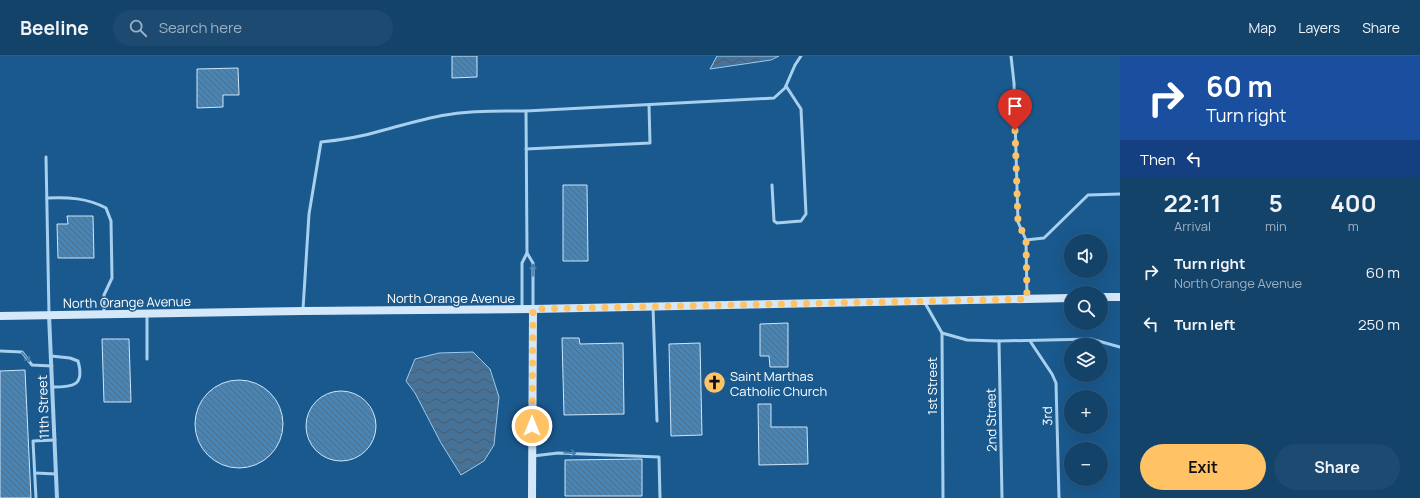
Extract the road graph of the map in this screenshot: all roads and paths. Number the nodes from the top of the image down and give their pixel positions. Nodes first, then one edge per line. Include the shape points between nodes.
1 (802, 56) edge
2 (1011, 56) edge
3 (786, 86) junction
4 (649, 105) junction
5 (526, 111) junction
6 (526, 149) junction
7 (46, 157) dead end
8 (772, 185) dead end
9 (1120, 194) edge
10 (47, 198) junction
11 (1026, 240) junction
12 (527, 253) junction
13 (1108, 297) edge
14 (1120, 297) edge
15 (1064, 298) edge
16 (1027, 299) junction
17 (924, 301) junction
18 (653, 307) junction
19 (522, 309) junction
20 (533, 309) junction
21 (303, 311) junction
22 (104, 314) junction
23 (146, 314) junction
24 (49, 315) junction
25 (0, 316) edge
26 (942, 333) junction
27 (1000, 341) junction
28 (1030, 341) junction
29 (1120, 347) edge
30 (0, 351) edge
31 (51, 356) junction
32 (146, 359) dead end
33 (52, 366) junction
34 (53, 387) junction
35 (657, 421) dead end
36 (55, 440) junction
37 (532, 456) junction
38 (35, 473) junction
39 (56, 474) junction
40 (36, 498) edge
41 (57, 498) edge
42 (532, 498) edge
43 (660, 498) edge
44 (943, 498) edge
45 (1002, 498) edge
46 (1060, 498) edge

1 - 3 lane
2 - 11 lane via 1018,222
3 - 4 lane via 774,98
3 - 8 lane via 801,109 806,214 801,221 774,221
4 - 5 lane
4 - 6 lane via 650,143
5 - 6 lane
5 - 21 lane via 454,113 321,142 309,214
6 - 12 lane
7 - 10 lane
9 - 11 lane via 1088,195 1044,238
10 - 22 lane via 64,197 93,201 106,208 111,221 112,278 104,295
10 - 24 lane
11 - 16 lane
12 - 19 lane via 522,263
20 -> 12 lane via 533,263
13 - 14 street
15 - 16 street, North Orange Avenue
16 - 17 street, North Orange Avenue
17 - 18 street, North Orange Avenue
17 - 26 lane
18 - 20 street, North Orange Avenue
18 - 35 lane
19 - 20 street, North Orange Avenue
19 - 21 street, North Orange Avenue
20 - 37 street
21 - 23 street, North Orange Avenue
22 - 23 street, North Orange Avenue
22 - 24 street, North Orange Avenue
23 - 32 lane
24 - 25 street, North Orange Avenue
24 - 31 street, 11th Street
26 - 27 lane via 967,340
26 - 44 lane, 1st Street
27 - 28 lane
27 - 45 lane, 2nd Street
28 - 29 lane via 1091,339
28 - 46 lane, 3rd via 1056,383
30 -> 33 lane via 22,352 32,364
31 - 33 street, 11th Street
31 - 34 lane via 74,359 80,366 80,380 76,384 71,387
33 - 34 street, 11th Street
34 - 36 street, 11th Street
36 - 38 lane via 33,441
36 - 39 street, 11th Street
37 - 42 street
37 -> 43 lane via 558,453 659,457
38 - 39 lane
38 - 40 lane
39 - 41 street, 11th Street

